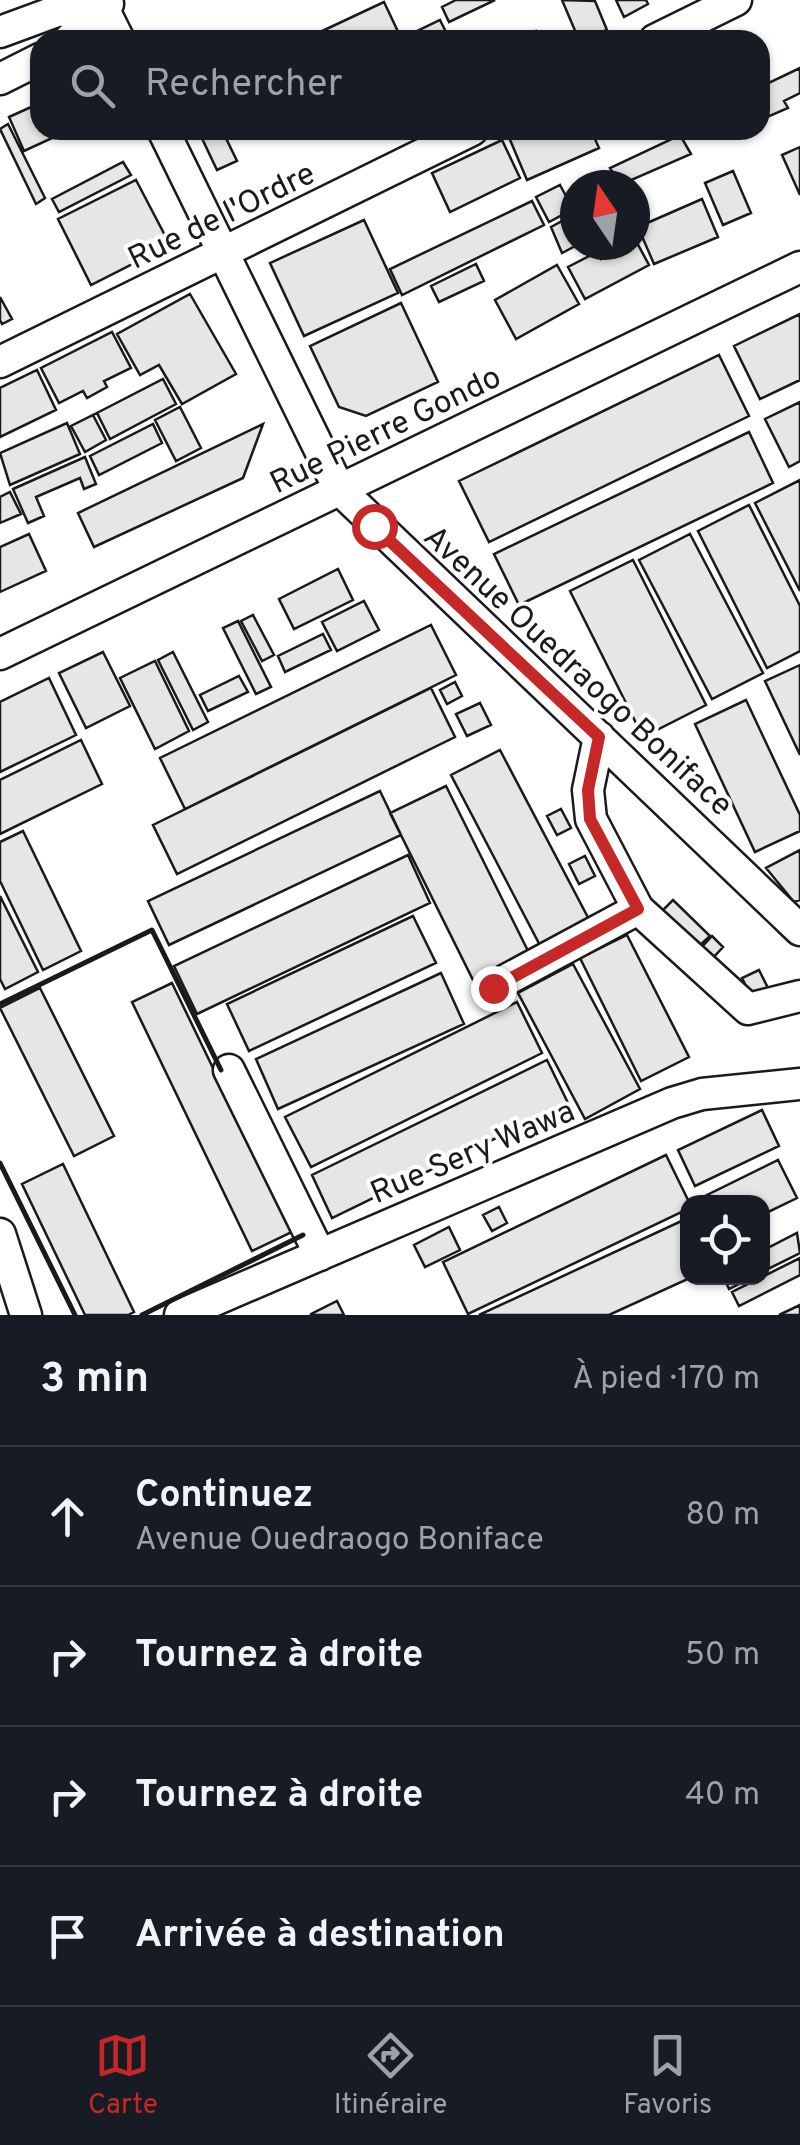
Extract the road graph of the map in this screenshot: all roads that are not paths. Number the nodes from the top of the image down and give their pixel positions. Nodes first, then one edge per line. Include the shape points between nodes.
1 (736, 0) edge
2 (106, 2) edge
3 (78, 30) edge
4 (116, 30) edge
5 (675, 30) edge
6 (0, 32) edge
7 (30, 64) edge
8 (0, 78) edge
9 (168, 140) edge
10 (452, 140) edge
11 (224, 252) junction
12 (800, 267) edge
13 (0, 362) edge
14 (339, 490) junction
15 (0, 654) edge
16 (599, 737) junction
17 (638, 909) junction
18 (800, 930) edge
19 (493, 988) dead end
20 (800, 996) edge
21 (228, 1070) dead end
22 (800, 1084) edge
23 (0, 1234) edge
24 (320, 1255) junction
25 (26, 1315) edge
26 (180, 1315) edge

1 - 5 street
2 - 3 street
2 - 4 street
2 - 6 street
7 - 8 street
9 - 11 street, Avenue Ouedraogo Boniface
10 - 11 street, Rue de l'Ordre
11 - 13 street, Rue de l'Ordre
11 - 14 street, Avenue Ouedraogo Boniface
12 - 14 street, Rue Pierre Gondo
14 - 15 street, Rue Pierre Gondo
14 - 16 street, Avenue Ouedraogo Boniface
16 - 17 street via 588,790 590,819
16 - 18 street, Avenue Ouedraogo Boniface
17 - 19 street
17 - 20 street via 748,1009
21 - 24 street
22 - 24 street, Rue Sery Wawa via 672,1102
23 - 25 street
24 - 26 street, Rue Sery Wawa

